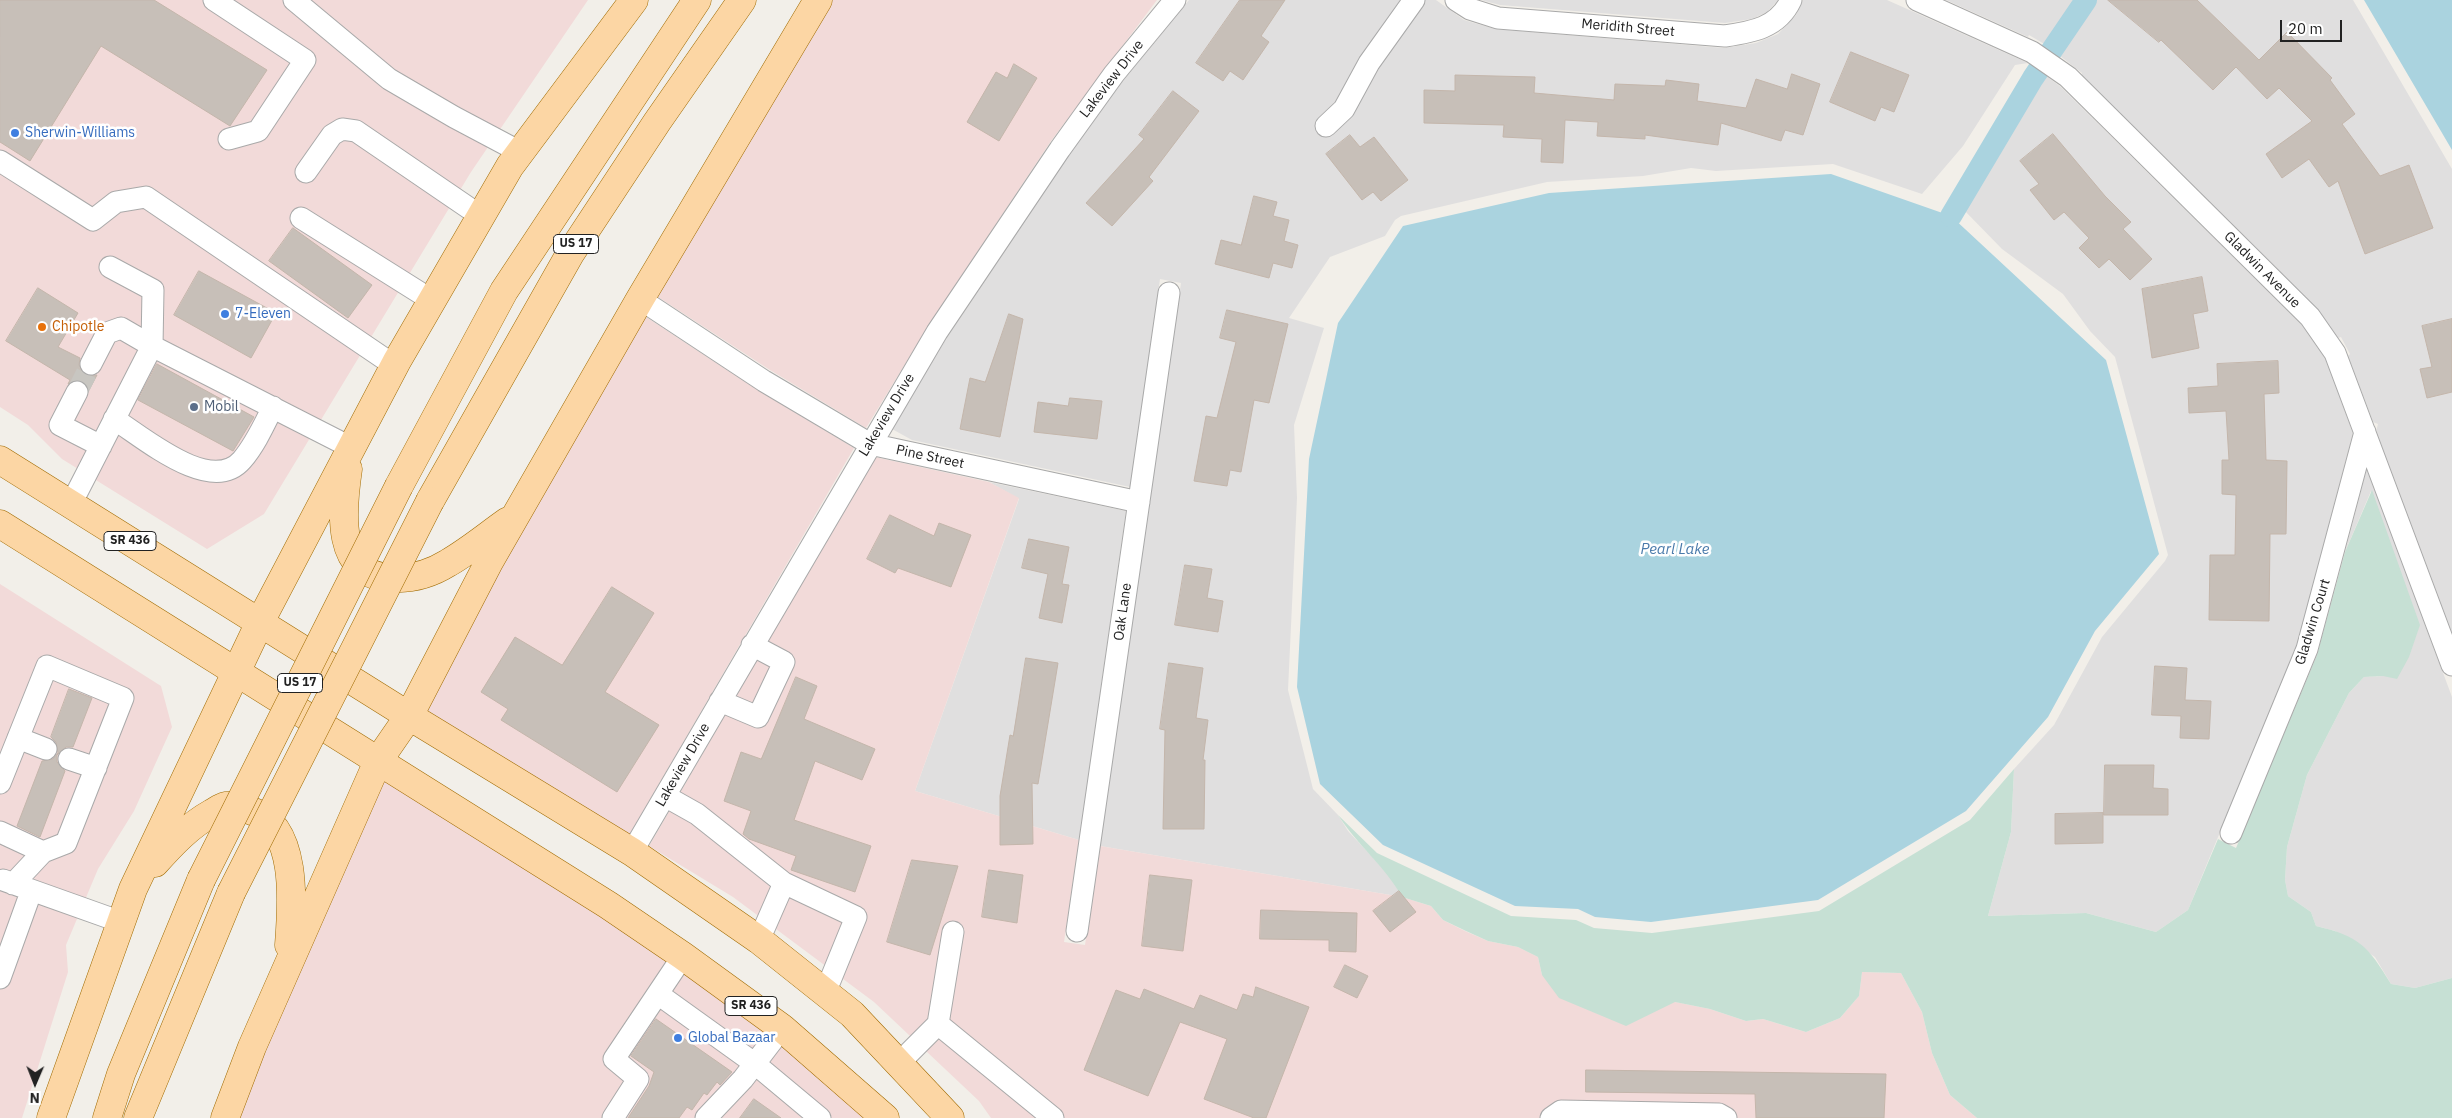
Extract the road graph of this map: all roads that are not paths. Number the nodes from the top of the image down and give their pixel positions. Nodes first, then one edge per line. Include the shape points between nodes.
1 (214, 0) edge
2 (294, 0) edge
3 (634, 0) edge
4 (697, 0) edge
5 (742, 0) edge
6 (818, 0) edge
7 (1175, 0) edge
8 (1414, 0) edge
9 (1456, 0) edge
10 (1791, 0) edge
11 (1916, 0) edge
12 (1326, 126) dead end
13 (229, 139) dead end
14 (520, 152) junction
15 (0, 161) edge
16 (306, 172) dead end
17 (482, 217) junction
18 (301, 218) dead end
19 (110, 267) dead end
20 (1169, 293) dead end
21 (640, 299) junction
22 (433, 301) junction
23 (152, 346) junction
24 (91, 364) tunnel mouth
25 (395, 366) junction
26 (77, 392) tunnel mouth
27 (273, 408) junction
28 (114, 419) junction
29 (2365, 432) junction
30 (870, 444) junction
31 (101, 446) junction
32 (352, 448) junction
33 (0, 460) edge
34 (1139, 502) junction
35 (71, 504) junction
36 (516, 515) junction
37 (2, 530) edge
38 (260, 622) junction
39 (752, 645) junction
40 (2452, 665) edge
41 (236, 671) junction
42 (720, 701) junction
43 (408, 716) junction
44 (18, 738) junction
45 (46, 749) dead end
46 (69, 758) dead end
47 (378, 762) junction
48 (96, 768) junction
49 (0, 783) edge
50 (665, 796) junction
51 (0, 832) edge
52 (2231, 833) dead end
53 (43, 852) junction
54 (632, 852) junction
55 (784, 883) junction
56 (15, 885) edge
57 (135, 885) junction
58 (121, 922) junction
59 (1077, 931) dead end
60 (953, 932) dead end
61 (759, 940) junction
62 (683, 956) junction
63 (287, 966) junction
64 (0, 978) edge
65 (825, 993) junction
66 (658, 994) junction
67 (938, 1024) junction
68 (782, 1028) junction
69 (754, 1063) junction
70 (899, 1063) junction
71 (51, 1118) edge
72 (107, 1118) edge
73 (138, 1118) edge
74 (225, 1118) edge
75 (613, 1118) edge
76 (706, 1118) edge
77 (820, 1118) edge
78 (885, 1118) edge
79 (950, 1118) edge
80 (1053, 1118) edge
81 (1551, 1118) edge
82 (1726, 1118) edge

1 - 13 street via 305,60 258,131
2 - 14 street via 389,79
3 - 14 main road
4 - 72 main road, US 17, bridge via 504,291 399,486 201,880 121,1074
5 - 73 main road, US 17, bridge via 570,254 430,501 231,893
6 - 21 main road
7 - 30 street, Lakeview Drive via 1114,74 1060,149 937,332
8 - 12 street via 1369,63 1344,109
9 - 10 street, Meridith Street via 1470,10 1498,18 1725,36 1755,31 1774,22
11 - 29 street, Gladwin Avenue via 2032,52 2068,77 2310,317 2335,353
14 - 17 main road
15 - 25 street via 93,220 116,202 146,197
16 - 17 street via 332,135 342,129 356,131
17 - 22 main road
18 - 22 street
19 - 23 street via 153,290
20 - 34 street, Oak Lane
21 - 30 street, Pine Street via 764,381
21 - 36 main road
22 - 25 main road
23 - 24 street via 121,328 107,333
23 - 27 street
23 - 28 street
25 - 32 main road
26 - 31 street via 60,425
27 - 28 street via 243,459 224,472 196,469
27 - 32 street
28 - 31 street
29 - 40 street, Gladwin Avenue
29 - 52 street, Gladwin Court via 2307,650
30 - 34 street, Pine Street
30 - 39 street, Lakeview Drive
31 - 35 street
32 - 36 main road via 342,506 344,531 359,566 373,576 405,578 423,575 448,564
32 - 38 main road
33 - 35 main road, SR 436
34 - 59 street, Oak Lane
35 - 38 main road, SR 436
36 - 43 main road
37 - 41 main road, SR 436
38 - 41 main road
38 - 43 main road, SR 436
39 - 42 street, Lakeview Drive
39 - 42 street via 784,662 758,717
41 - 47 main road, SR 436
41 - 57 main road
42 - 50 street, Lakeview Drive
43 - 47 main road
43 - 54 main road, SR 436
44 - 45 street
44 - 48 street via 47,666 124,698
44 - 49 street
46 - 48 street
47 - 62 main road, SR 436 via 608,905
47 - 63 main road
48 - 53 street via 66,843
50 - 54 street, Lakeview Drive
50 - 55 street via 697,814
51 - 53 street
53 - 56 street
54 - 61 main road, SR 436
55 - 61 street
55 - 65 street via 856,917
56 - 58 street
56 - 64 street
57 - 58 main road
57 - 63 main road via 194,823 224,806 257,813 280,836 288,864 292,910
58 - 71 main road
60 - 67 street
61 - 65 main road, SR 436
62 - 66 street
62 - 68 main road, SR 436
63 - 74 main road
65 - 70 main road, SR 436 via 852,1014
66 - 69 street
66 - 75 street via 614,1059 638,1080
67 - 70 street
67 - 80 street
68 - 69 street
68 - 78 main road, SR 436
69 - 76 street
69 - 77 street
70 - 79 main road, SR 436
81 - 82 street via 1561,1111 1719,1114

